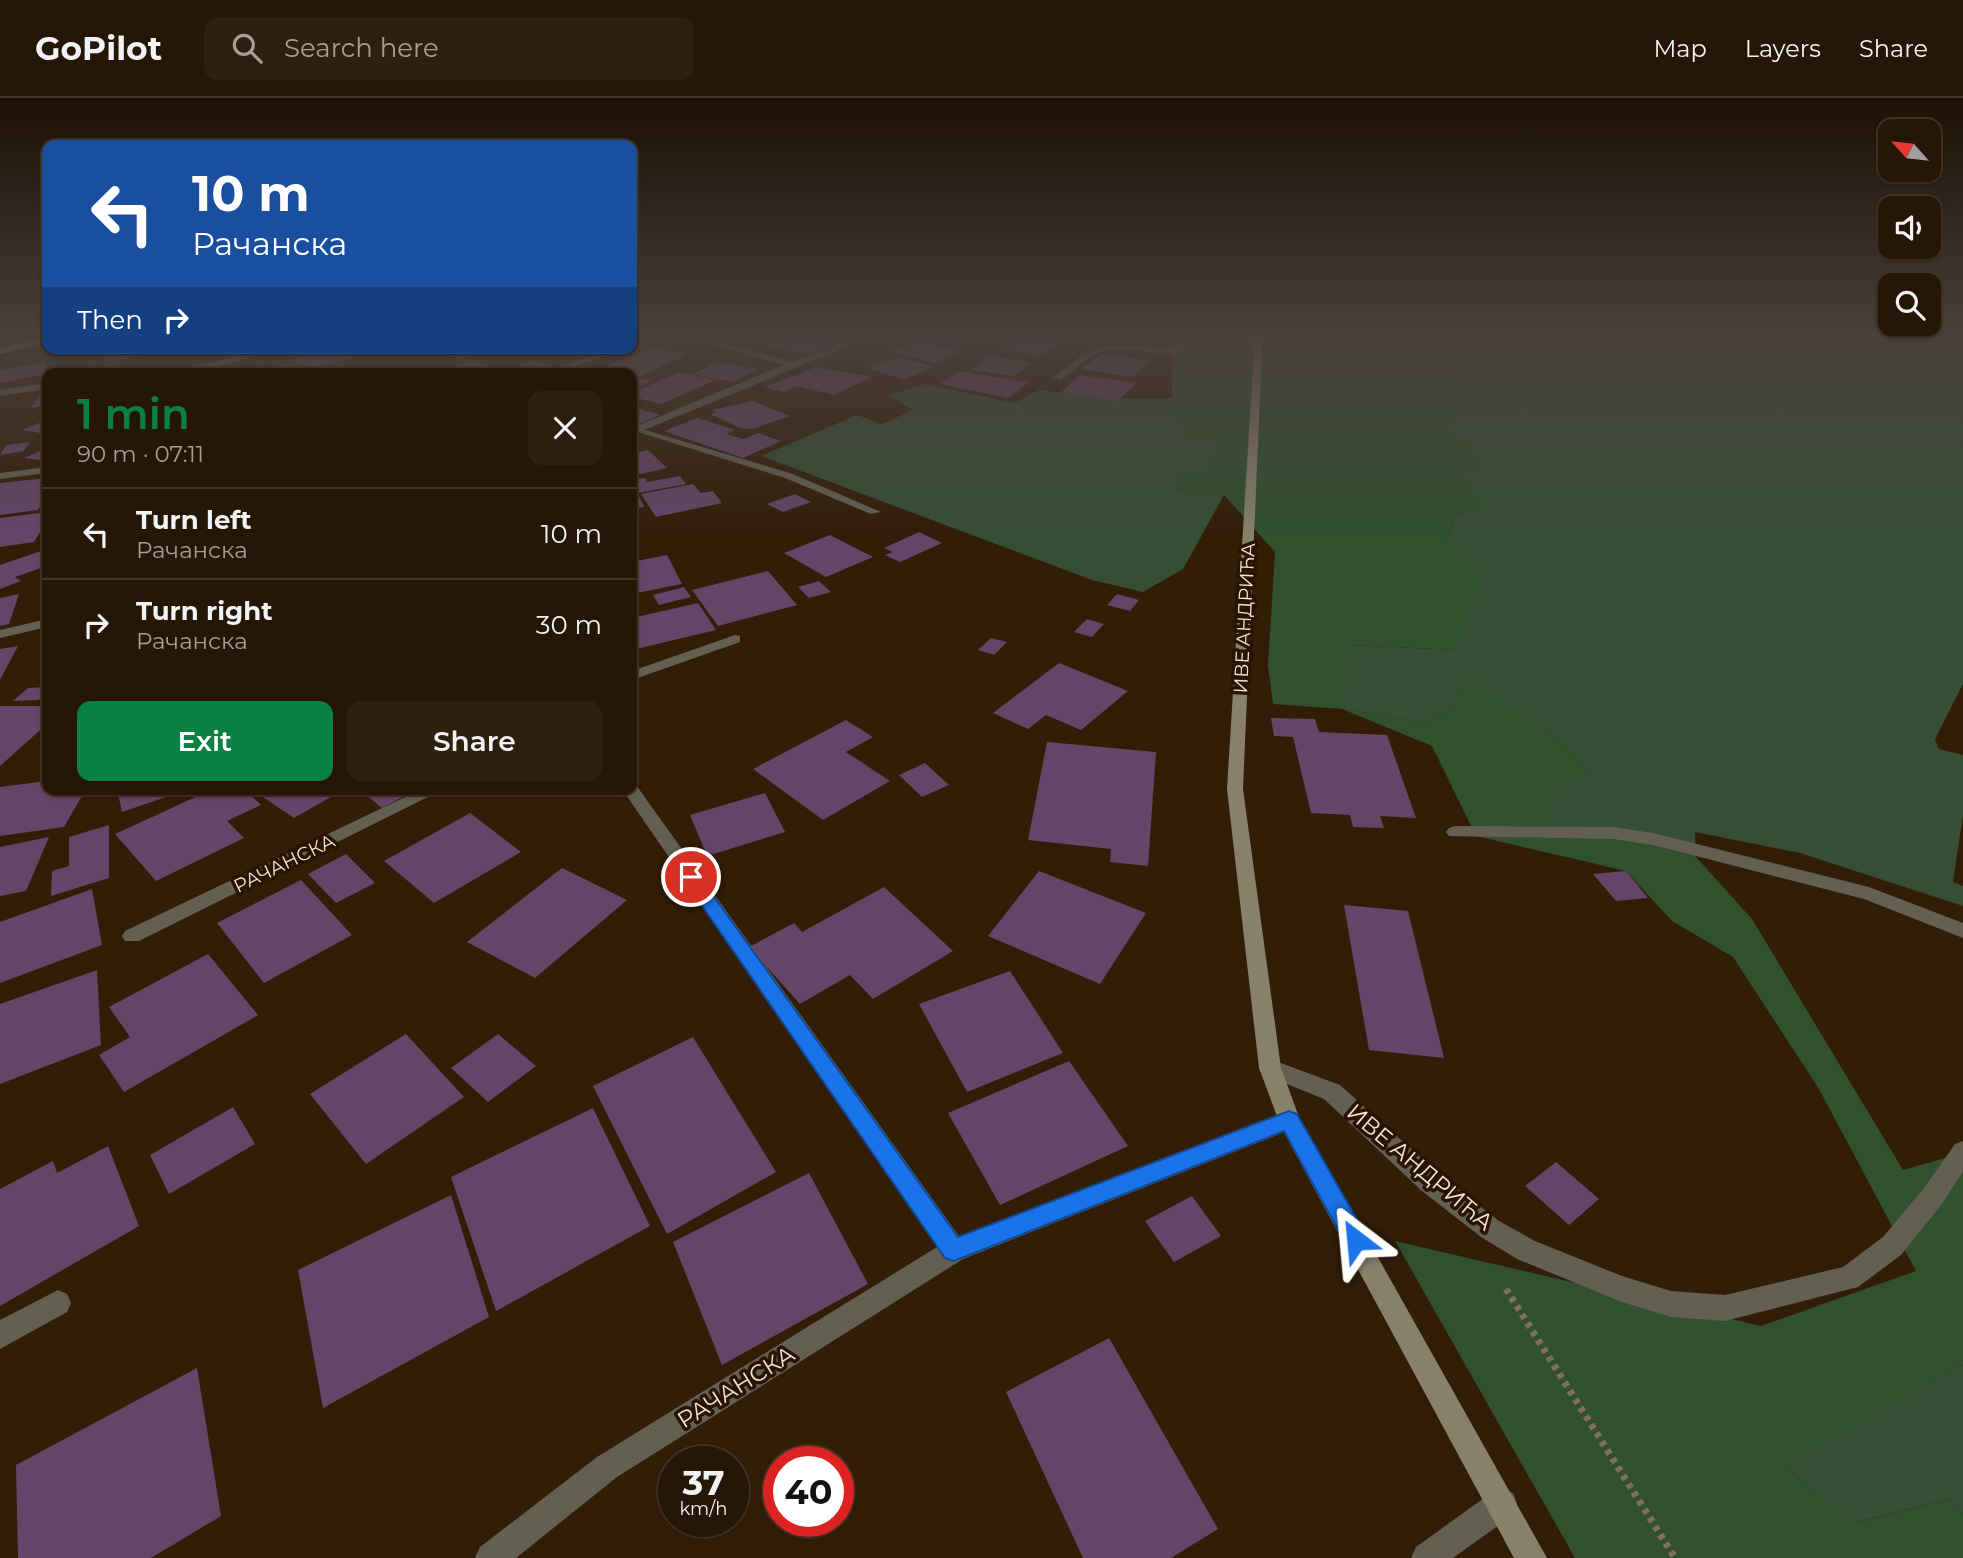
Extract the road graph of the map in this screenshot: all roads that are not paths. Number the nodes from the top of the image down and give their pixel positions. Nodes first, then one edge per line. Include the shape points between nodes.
1 (704, 401) edge
2 (1255, 401) edge
3 (637, 430) edge
4 (637, 430) edge
5 (42, 471) edge
6 (0, 476) edge
7 (875, 512) dead end
8 (42, 624) edge
9 (0, 634) edge
10 (735, 639) dead end
11 (637, 674) edge
12 (424, 795) edge
13 (634, 795) edge
14 (1455, 832) dead end
15 (1963, 931) edge
16 (132, 936) dead end
17 (1270, 1069) junction
18 (1289, 1120) junction
19 (1963, 1151) edge
20 (954, 1250) junction
21 (58, 1303) dead end
22 (0, 1335) edge
23 (1502, 1504) junction
24 (491, 1558) edge
25 (1427, 1558) edge
26 (1531, 1558) edge

1 - 3 street
2 - 17 street, ИВЕ АНДРИЋА via 1235,789
4 - 7 street via 789,476
5 - 6 street
8 - 9 street
10 - 11 street
12 - 16 street, РАЧАНСКА
13 - 20 street
14 - 15 street via 1613,833 1653,839 1857,890
17 - 18 street, ИВЕ АНДРИЋА
17 - 19 street, ИВЕ АНДРИЋА via 1332,1092 1431,1183 1490,1229 1526,1250 1671,1304 1725,1308 1849,1278 1892,1247
18 - 20 street, РАЧАНСКА
18 - 23 street, ИВЕ АНДРИЋА
20 - 24 street, РАЧАНСКА via 607,1467
21 - 22 street
23 - 25 street
23 - 26 street, ИВЕ АНДРИЋА

